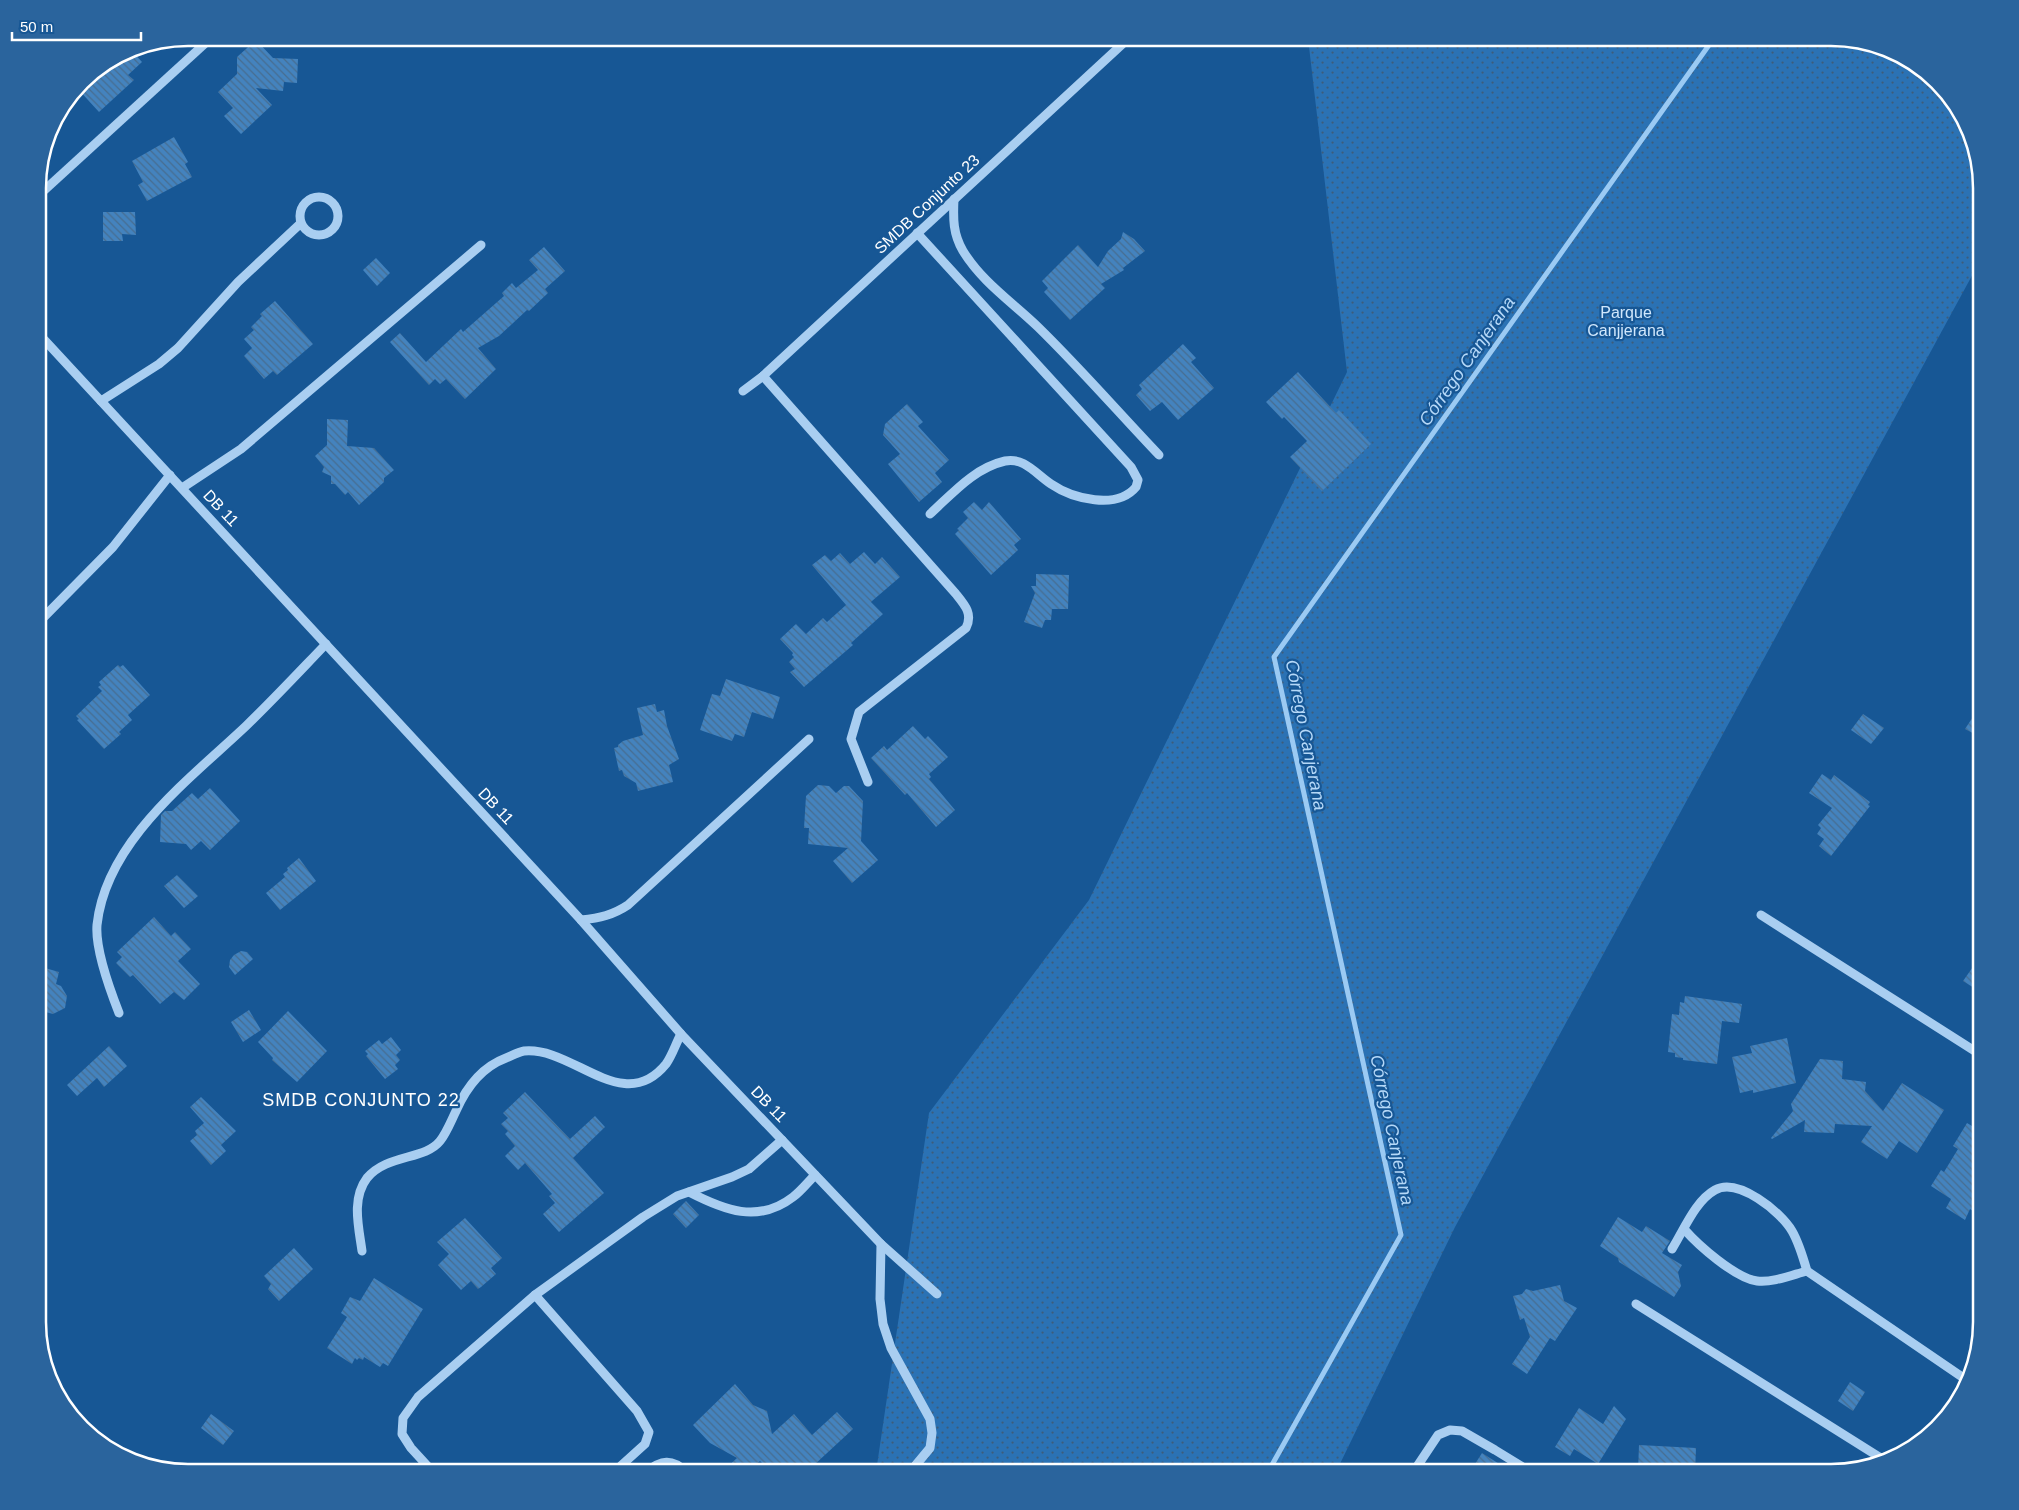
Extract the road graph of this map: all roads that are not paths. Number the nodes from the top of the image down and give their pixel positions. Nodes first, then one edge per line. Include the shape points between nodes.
1 (202, 46) edge
2 (1120, 46) edge
3 (47, 188) edge
4 (954, 200) junction
5 (301, 223) junction
6 (917, 234) junction
7 (480, 244) dead end
8 (47, 342) edge
9 (763, 376) junction
10 (743, 391) dead end
11 (101, 401) junction
12 (1159, 455) dead end
13 (170, 475) junction
14 (182, 488) junction
15 (930, 514) dead end
16 (47, 614) edge
17 (326, 644) junction
18 (809, 739) dead end
19 (868, 782) dead end
20 (1761, 915) dead end
21 (581, 920) junction
22 (119, 1012) dead end
23 (681, 1034) junction
24 (1973, 1049) edge
25 (782, 1140) junction
26 (815, 1175) junction
27 (689, 1192) junction
28 (1684, 1229) junction
29 (881, 1244) junction
30 (1672, 1249) dead end
31 (362, 1251) dead end
32 (1807, 1271) junction
33 (937, 1294) dead end
34 (535, 1295) junction
35 (1636, 1304) dead end
36 (1962, 1377) edge
37 (1877, 1456) edge
38 (426, 1464) edge
39 (623, 1464) edge
40 (661, 1464) edge
41 (678, 1464) edge
42 (917, 1464) edge
43 (1419, 1464) edge
44 (1518, 1464) edge

1 - 3 street
2 - 4 street, SMDB Conjunto 23
4 - 6 street, SMDB Conjunto 23
4 - 12 street via 952,223 973,266 1038,327
5 - 5 street via 310,233 323,235 335,228 339,215 334,202 322,196 309,199 300,210
5 - 11 street via 238,282 178,348
6 - 9 street, SMDB Conjunto 23
6 - 15 street via 1131,467 1138,480 1136,487 1126,496 1110,500 1090,498 1071,494 1051,484 1022,461 1005,461 974,475
7 - 14 street via 241,450
8 - 11 street, DB 11
9 - 10 street, SMDB Conjunto 23
9 - 19 street via 956,594 968,612 966,628 859,712 851,739
11 - 13 street, DB 11
13 - 14 street, DB 11
13 - 16 street via 114,547
14 - 17 street, DB 11
17 - 21 street, DB 11
17 - 22 street via 139,831 122,856 106,890 97,926 108,985
18 - 21 street via 628,905 605,917
20 - 24 street
21 - 23 street, DB 11
23 - 25 street, DB 11
23 - 31 street via 666,1064 650,1078 633,1084 596,1076 552,1054 523,1051 495,1062 475,1078 439,1142 428,1150 399,1158 367,1178 359,1193 357,1212
25 - 26 street, DB 11
25 - 27 street via 749,1169
26 - 27 street via 794,1196 777,1207 756,1211 736,1212
26 - 29 street, DB 11
27 - 34 street via 662,1204
28 - 30 street
28 - 32 street via 1706,1251 1746,1278 1757,1281
28 - 32 street via 1713,1191 1722,1187 1736,1188 1764,1202 1784,1220 1797,1242
29 - 33 street, DB 11
29 - 42 street via 883,1324 891,1348 930,1419 930,1448
32 - 36 street
34 - 38 street via 418,1397 402,1418 402,1434
34 - 39 street via 647,1426 649,1432 645,1444
35 - 37 street
40 - 41 street
43 - 44 street via 1438,1435 1450,1430 1462,1431

